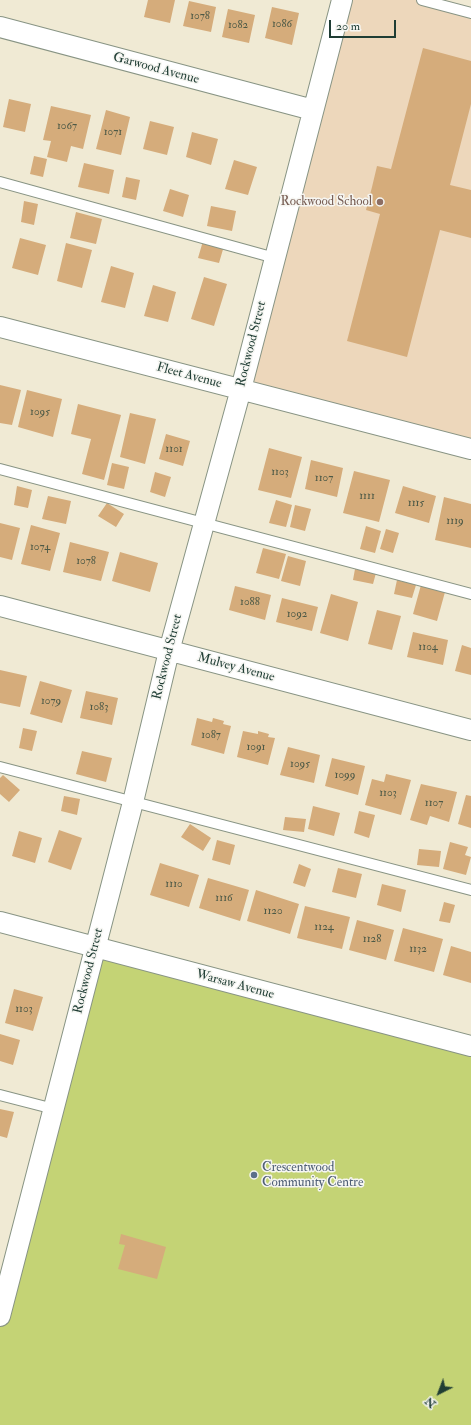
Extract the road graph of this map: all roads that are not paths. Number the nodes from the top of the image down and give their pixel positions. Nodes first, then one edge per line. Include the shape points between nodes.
1 (342, 0) edge
2 (422, 0) edge
3 (471, 13) edge
4 (0, 27) edge
5 (313, 110) junction
6 (0, 182) edge
7 (274, 258) junction
8 (0, 326) edge
9 (241, 389) junction
10 (471, 449) edge
11 (0, 469) edge
12 (204, 523) junction
13 (471, 594) edge
14 (0, 606) edge
15 (169, 651) junction
16 (471, 730) edge
17 (0, 767) edge
18 (133, 802) junction
19 (471, 890) edge
20 (0, 922) edge
21 (95, 948) junction
22 (471, 1046) edge
23 (0, 1095) edge
24 (54, 1109) junction
25 (6, 1270) edge
26 (0, 1316) edge

1 - 5 street, Rockwood Street
2 - 3 lane
4 - 5 street, Garwood Avenue
5 - 7 street, Rockwood Street
6 - 7 lane
7 - 9 street, Rockwood Street
8 - 9 street, Fleet Avenue
9 - 10 street, Fleet Avenue
9 - 12 street, Rockwood Street
11 - 12 lane
12 - 13 lane
12 - 15 street, Rockwood Street
14 - 15 street, Mulvey Avenue
15 - 16 street, Mulvey Avenue
15 - 18 street, Rockwood Street
17 - 18 lane
18 - 19 lane
18 - 21 street, Rockwood Street
20 - 21 street, Warsaw Avenue
21 - 22 street, Warsaw Avenue
21 - 24 street, Rockwood Street
23 - 24 lane
24 - 25 street, Rockwood Street
25 - 26 street, Rockwood Street

